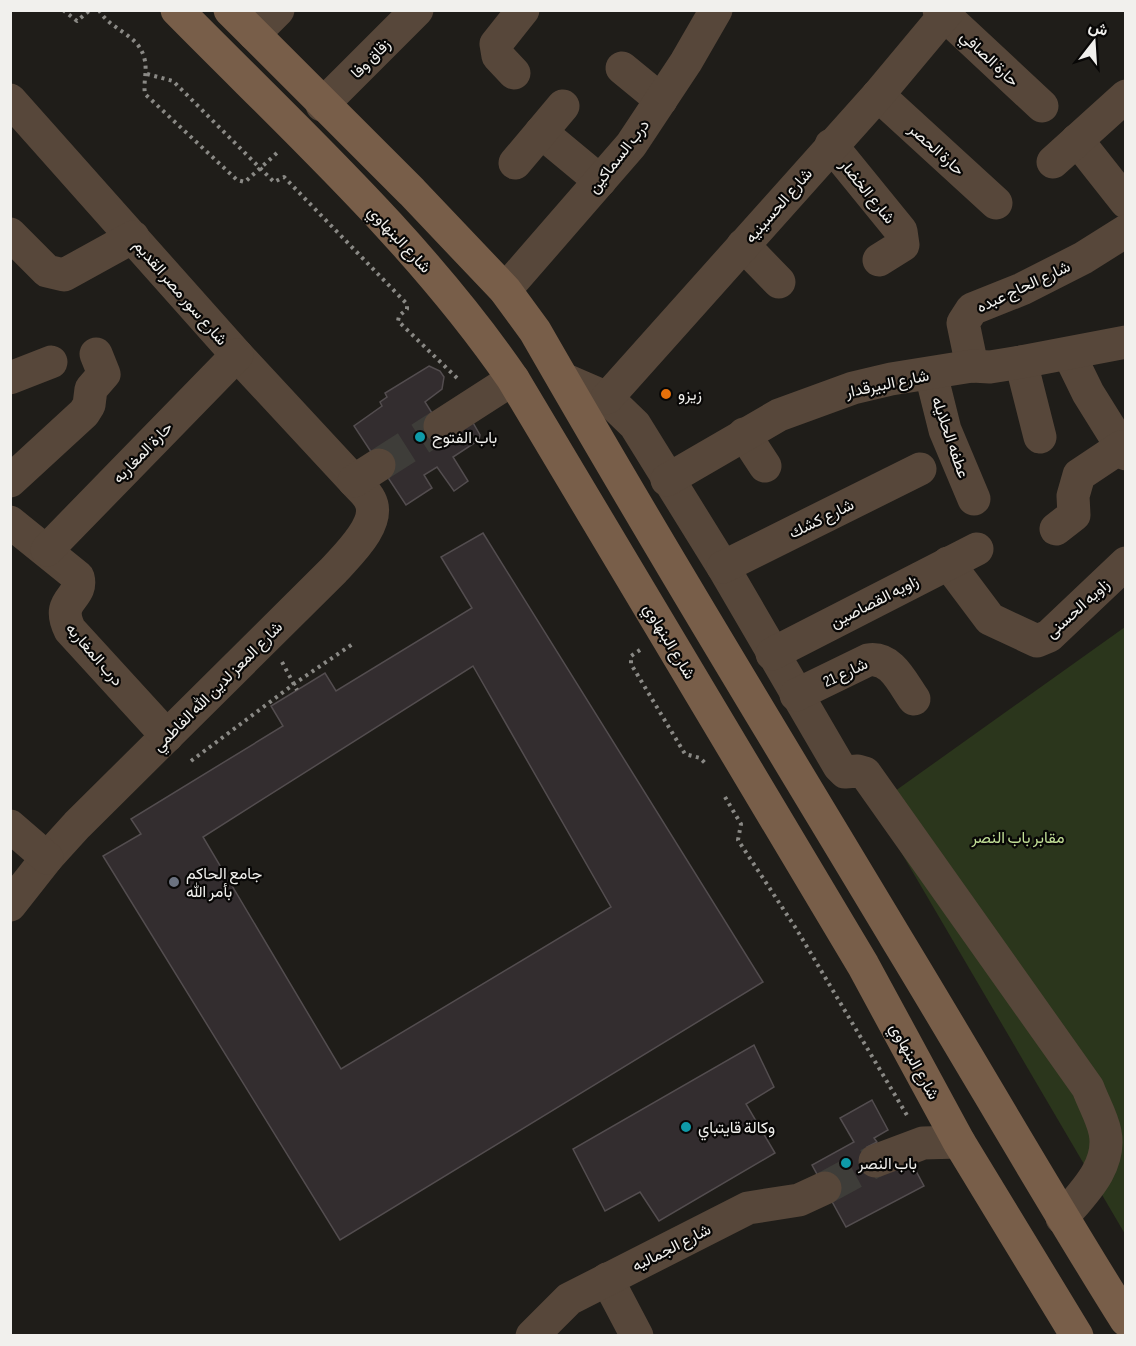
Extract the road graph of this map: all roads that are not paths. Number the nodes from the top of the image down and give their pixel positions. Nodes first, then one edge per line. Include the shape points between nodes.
1 (177, 10) edge
2 (230, 10) edge
3 (278, 10) edge
4 (417, 10) edge
5 (523, 10) edge
6 (716, 10) edge
7 (944, 12) edge
8 (254, 34) junction
9 (622, 68) dead end
10 (514, 73) dead end
11 (878, 95) junction
12 (1125, 96) edge
13 (661, 100) junction
14 (322, 105) junction
15 (563, 106) dead end
16 (1042, 106) dead end
17 (16, 117) edge
18 (541, 132) junction
19 (1077, 140) junction
20 (831, 145) junction
21 (1053, 162) dead end
22 (515, 163) dead end
23 (600, 181) junction
24 (1125, 201) edge
25 (996, 202) dead end
26 (1125, 231) edge
27 (10, 234) edge
28 (134, 237) junction
29 (743, 245) junction
30 (879, 260) dead end
31 (779, 282) dead end
32 (505, 290) junction
33 (1125, 343) edge
34 (96, 354) dead end
35 (1069, 354) junction
36 (237, 355) junction
37 (51, 362) dead end
38 (1021, 362) junction
39 (972, 366) junction
40 (931, 374) junction
41 (10, 378) edge
42 (562, 379) junction
43 (513, 380) junction
44 (607, 398) junction
45 (440, 426) tunnel mouth
46 (744, 434) junction
47 (1040, 436) dead end
48 (1123, 451) edge
49 (765, 466) dead end
50 (920, 469) dead end
51 (367, 473) joint
52 (667, 480) junction
53 (10, 481) edge
54 (974, 499) dead end
55 (10, 522) edge
56 (1056, 529) dead end
57 (977, 549) dead end
58 (47, 550) junction
59 (948, 563) junction
60 (1125, 563) edge
61 (723, 567) junction
62 (772, 654) junction
63 (796, 695) junction
64 (914, 699) dead end
65 (167, 736) junction
66 (10, 826) edge
67 (46, 858) junction
68 (10, 905) edge
69 (1005, 1118) junction
70 (960, 1142) junction
71 (1116, 1144) edge
72 (875, 1161) tunnel mouth
73 (825, 1188) tunnel mouth
74 (1062, 1218) junction
75 (607, 1279) junction
76 (1125, 1320) edge
77 (532, 1335) edge
78 (637, 1335) edge
79 (1077, 1335) edge

1 - 43 main road, شارع البنهاوي via 425,264 476,325
2 - 8 main road
3 - 8 street
4 - 14 street, زقاق وفا
5 - 10 street via 496,44 498,56
6 - 13 street, درب السماكين
7 - 11 street, شارع الحسينيه
7 - 16 street, حارة الصافي
8 - 14 main road
9 - 13 street
11 - 20 street, شارع الحسينيه
11 - 25 street, حارة الحصر
12 - 19 street
13 - 23 street, درب السماكين via 631,145
14 - 32 main road
15 - 18 street
17 - 28 street, شارع سور مصر القديم
18 - 22 street
18 - 23 street
19 - 21 street
19 - 24 street
20 - 29 street, شارع الحسينيه
20 - 30 street, شارع الخضار via 902,231 903,246
23 - 32 street, درب السماكين
26 - 39 street, شارع الحاج عبده via 1083,258 972,309 963,323
27 - 28 street via 55,275 73,272
28 - 36 street, شارع سور مصر القديم
29 - 31 street
29 - 44 street, شارع الحسينيه
32 - 42 main road via 536,331
33 - 35 street, شارع البيرقدار
34 - 53 street via 104,371 90,392 88,409
35 - 38 street, شارع البيرقدار
35 - 48 street
36 - 51 street, شارع سور مصر القديم
36 - 58 street, حارة المغاربه
37 - 41 street
38 - 39 street, شارع البيرقدار
38 - 47 street
39 - 40 street, شارع البيرقدار
40 - 46 street, شارع البيرقدار via 853,388
40 - 54 street, عطفه الحلايله via 945,430
42 - 44 street
42 - 69 main road
43 - 45 street
43 - 70 main road, شارع البنهاوي via 863,965
44 - 52 street via 634,426
46 - 49 street
46 - 52 street, شارع البيرقدار
48 - 56 street via 1079,475 1073,496 1074,515
50 - 61 street, شارع كشك
51 - 65 street, شارع المعز لدين الله الفاطمي via 371,522 365,531 334,570
52 - 61 street
55 - 58 street, درب المغاربه
57 - 59 street, زاويه القصاصين
58 - 65 street, درب المغاربه via 80,581 64,610 70,630
59 - 60 street, زاويه الحسنى via 990,619 1037,641 1049,636
59 - 62 street, زاويه القصاصين
61 - 62 street
62 - 63 street
63 - 64 street, شارع 21 via 876,659 890,666
63 - 71 street via 842,770 862,772 867,777 1088,1088 1105,1131
65 - 67 street, شارع المعز لدين الله الفاطمي
66 - 67 street
67 - 68 street, شارع المعز لدين الله الفاطمي
69 - 70 main road
69 - 74 main road
70 - 72 street via 923,1143
70 - 79 main road, شارع البنهاوي
71 - 74 street
73 - 75 street, شارع الجماليه via 799,1200 747,1208
74 - 76 main road
75 - 77 street, شارع الجماليه via 568,1299
75 - 78 street

